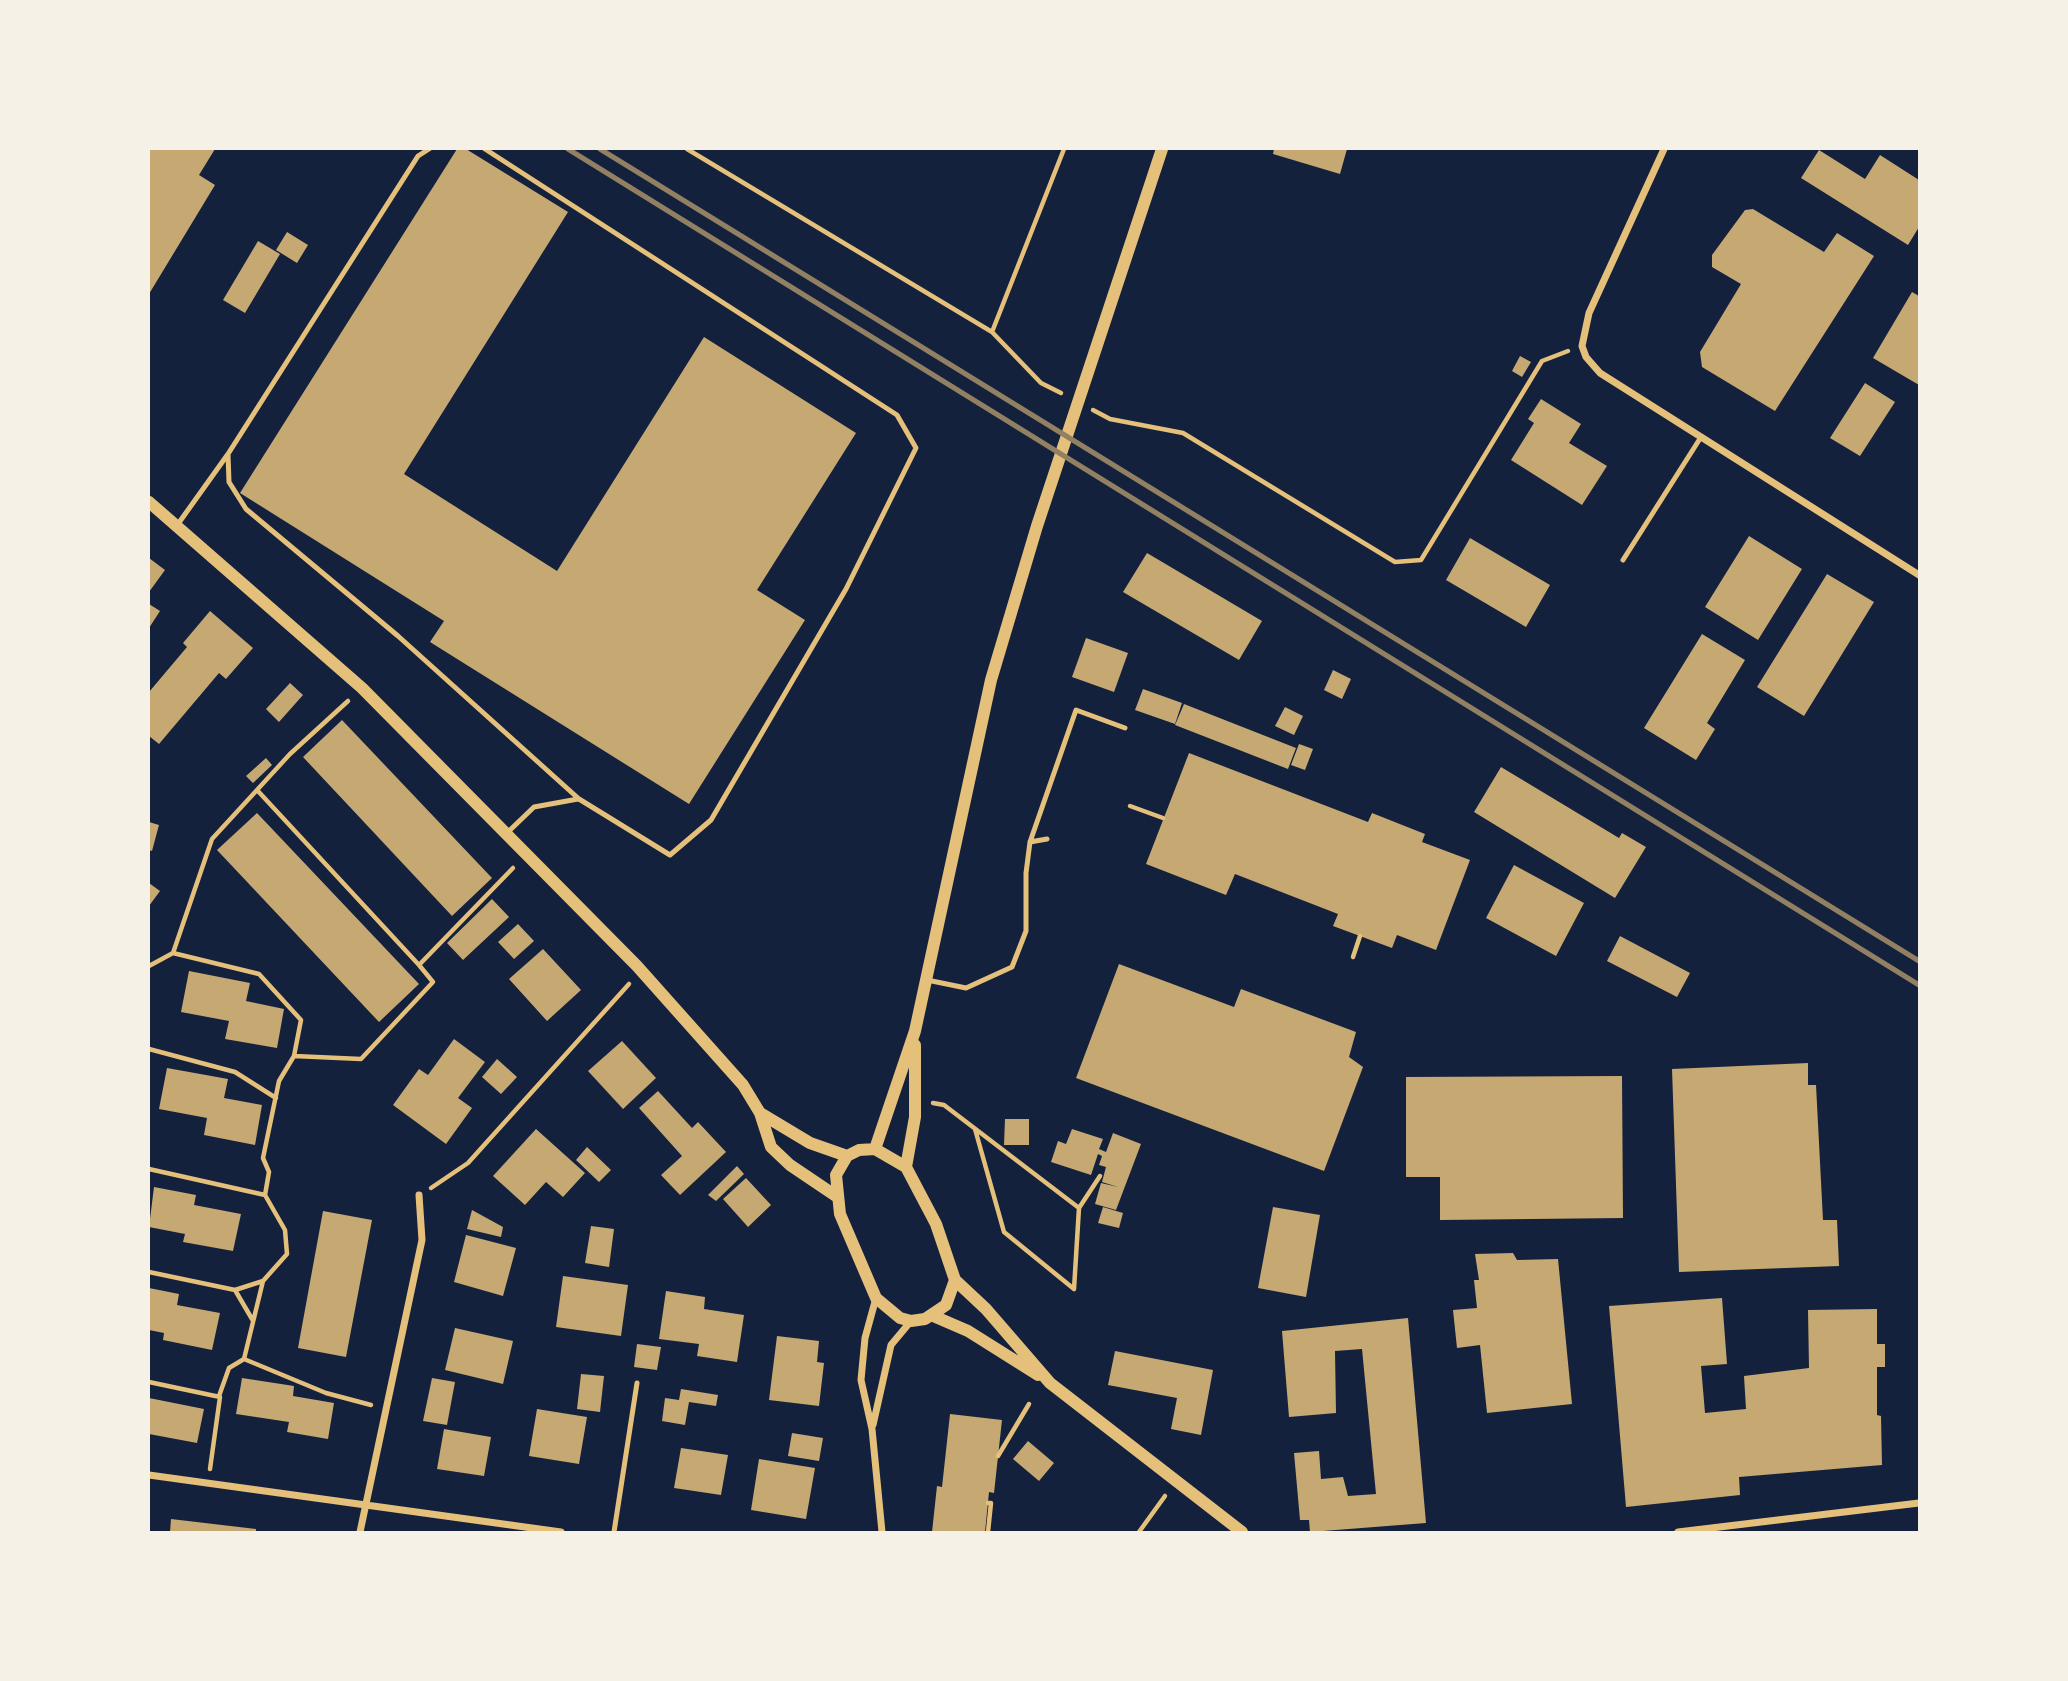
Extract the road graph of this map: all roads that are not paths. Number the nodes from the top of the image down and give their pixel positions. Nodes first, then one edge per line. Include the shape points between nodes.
1 (429, 149) edge
2 (485, 149) edge
3 (1161, 149) edge
4 (1664, 149) edge
5 (1701, 437) junction
6 (228, 454) junction
7 (149, 502) edge
8 (178, 524) junction
9 (1623, 560) dead end
10 (1919, 575) edge
11 (1125, 728) dead end
12 (579, 799) junction
13 (505, 834) junction
14 (1047, 839) dead end
15 (1030, 842) junction
16 (927, 980) junction
17 (915, 1031) junction
18 (760, 1113) junction
19 (875, 1149) junction
20 (847, 1156) junction
21 (905, 1167) junction
22 (419, 1195) road end
23 (836, 1196) junction
24 (955, 1280) junction
25 (876, 1298) junction
26 (931, 1315) junction
27 (911, 1321) junction
28 (637, 1383) dead end
29 (1050, 1383) junction
30 (872, 1429) junction
31 (149, 1475) edge
32 (1919, 1503) edge
33 (364, 1506) junction
34 (360, 1532) edge
35 (561, 1532) edge
36 (614, 1532) edge
37 (882, 1532) edge
38 (1242, 1532) edge
39 (1678, 1532) edge

1 - 6 lane via 418,156
2 - 12 lane via 897,415 916,448 846,589 711,820 670,855
3 - 16 street via 1037,526 988,694
4 - 5 street via 1589,313 1582,346 1600,373
5 - 9 lane
5 - 10 street
6 - 8 lane
6 - 12 lane via 229,482 246,509 398,636
7 - 8 street
8 - 13 street via 362,688
11 - 15 lane via 1076,710
12 - 13 lane via 534,807
13 - 18 street via 642,971 743,1085
14 - 15 lane
15 - 16 lane via 1026,931 1012,967 966,988
16 - 17 street
17 - 19 street
17 - 21 street via 915,1117
18 - 20 street via 810,1143
18 - 23 street via 771,1147 790,1166
19 - 20 street
19 - 21 street
20 - 23 street via 836,1175
21 - 24 street via 936,1224
22 - 33 street via 422,1240
23 - 25 street
24 - 26 street via 946,1305
24 - 29 street
25 - 27 street via 893,1315
25 - 30 street via 865,1338 861,1380
26 - 27 street
26 - 29 street via 968,1331
27 - 30 street via 891,1345
28 - 36 lane
29 - 38 street
30 - 37 street
31 - 33 street
32 - 39 street
33 - 34 street
33 - 35 street

